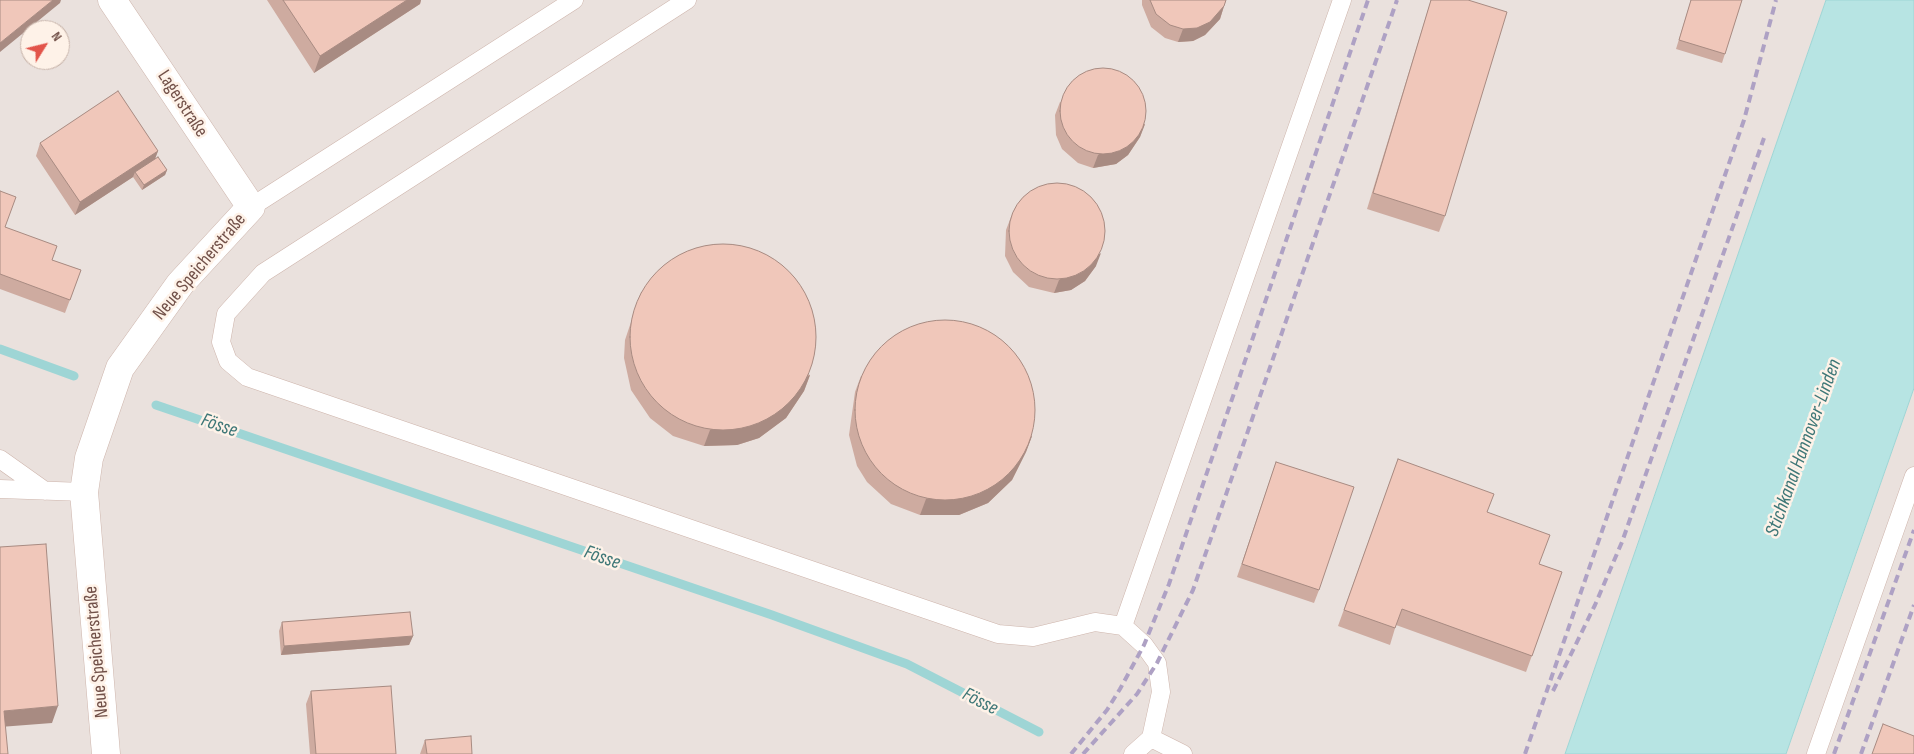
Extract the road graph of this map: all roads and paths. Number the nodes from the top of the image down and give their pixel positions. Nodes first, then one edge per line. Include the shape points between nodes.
1 (112, 0) edge
2 (574, 0) edge
3 (687, 0) edge
4 (1342, 0) edge
5 (251, 207) junction
6 (0, 460) edge
7 (1914, 476) edge
8 (0, 489) edge
9 (46, 491) junction
10 (84, 492) junction
11 (1123, 626) junction
12 (1151, 738) junction
13 (106, 754) edge
14 (1134, 754) edge
15 (1183, 754) edge
16 (1816, 754) edge

1 - 5 street, Lagerstraße
2 - 5 lane, Neue Speicherstraße
3 - 11 lane via 262,273 226,314 221,342 228,361 246,377 998,634 1033,637 1095,622
4 - 11 lane
5 - 10 street, Neue Speicherstraße via 180,284 120,368 89,458
6 - 9 lane
7 - 16 lane
8 - 9 lane
9 - 10 lane
10 - 13 street, Neue Speicherstraße
11 - 12 lane via 1144,645 1157,663 1161,692
12 - 14 lane
12 - 15 lane

